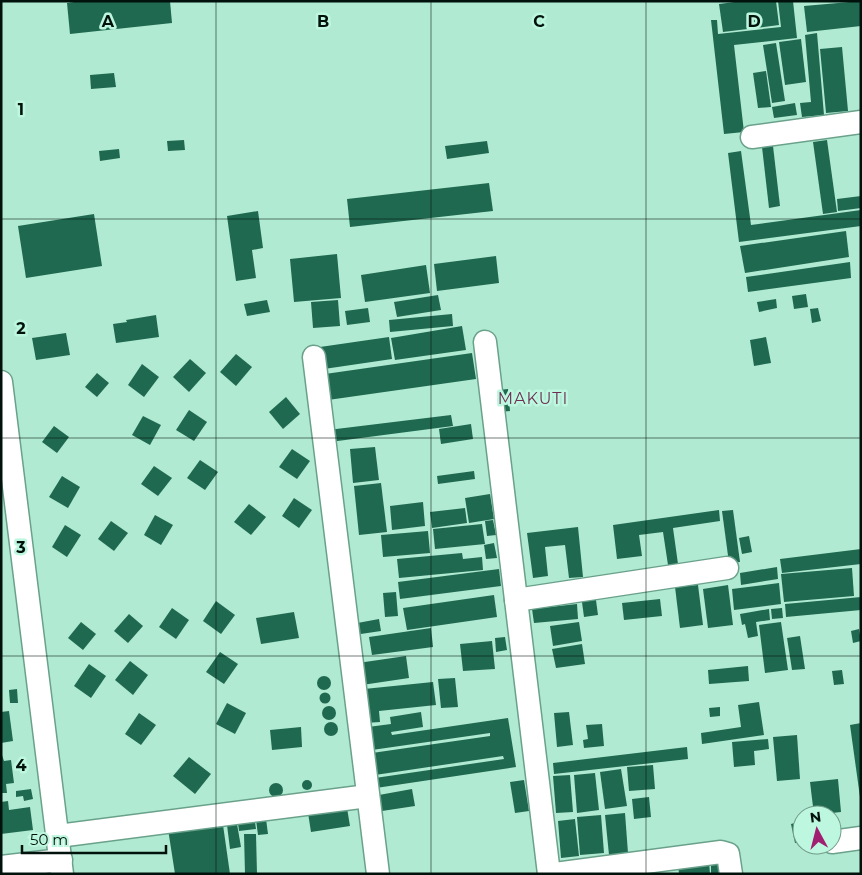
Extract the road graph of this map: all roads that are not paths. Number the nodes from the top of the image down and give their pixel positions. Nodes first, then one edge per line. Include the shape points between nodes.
1 (861, 122) edge
2 (752, 137) dead end
3 (484, 342) dead end
4 (314, 357) dead end
5 (1, 382) edge
6 (728, 568) dead end
7 (516, 600) junction
8 (368, 796) junction
9 (58, 836) junction
10 (861, 838) edge
11 (842, 841) edge
12 (1, 867) edge
13 (62, 867) edge
14 (378, 874) edge
15 (550, 874) edge
16 (555, 874) edge
17 (731, 874) edge

1 - 2 street
3 - 7 street
4 - 8 street
5 - 9 street
6 - 7 street
7 - 15 street
8 - 9 street
8 - 14 street
9 - 13 street
10 - 11 street
12 - 13 street
16 - 17 street via 721,852 728,854

